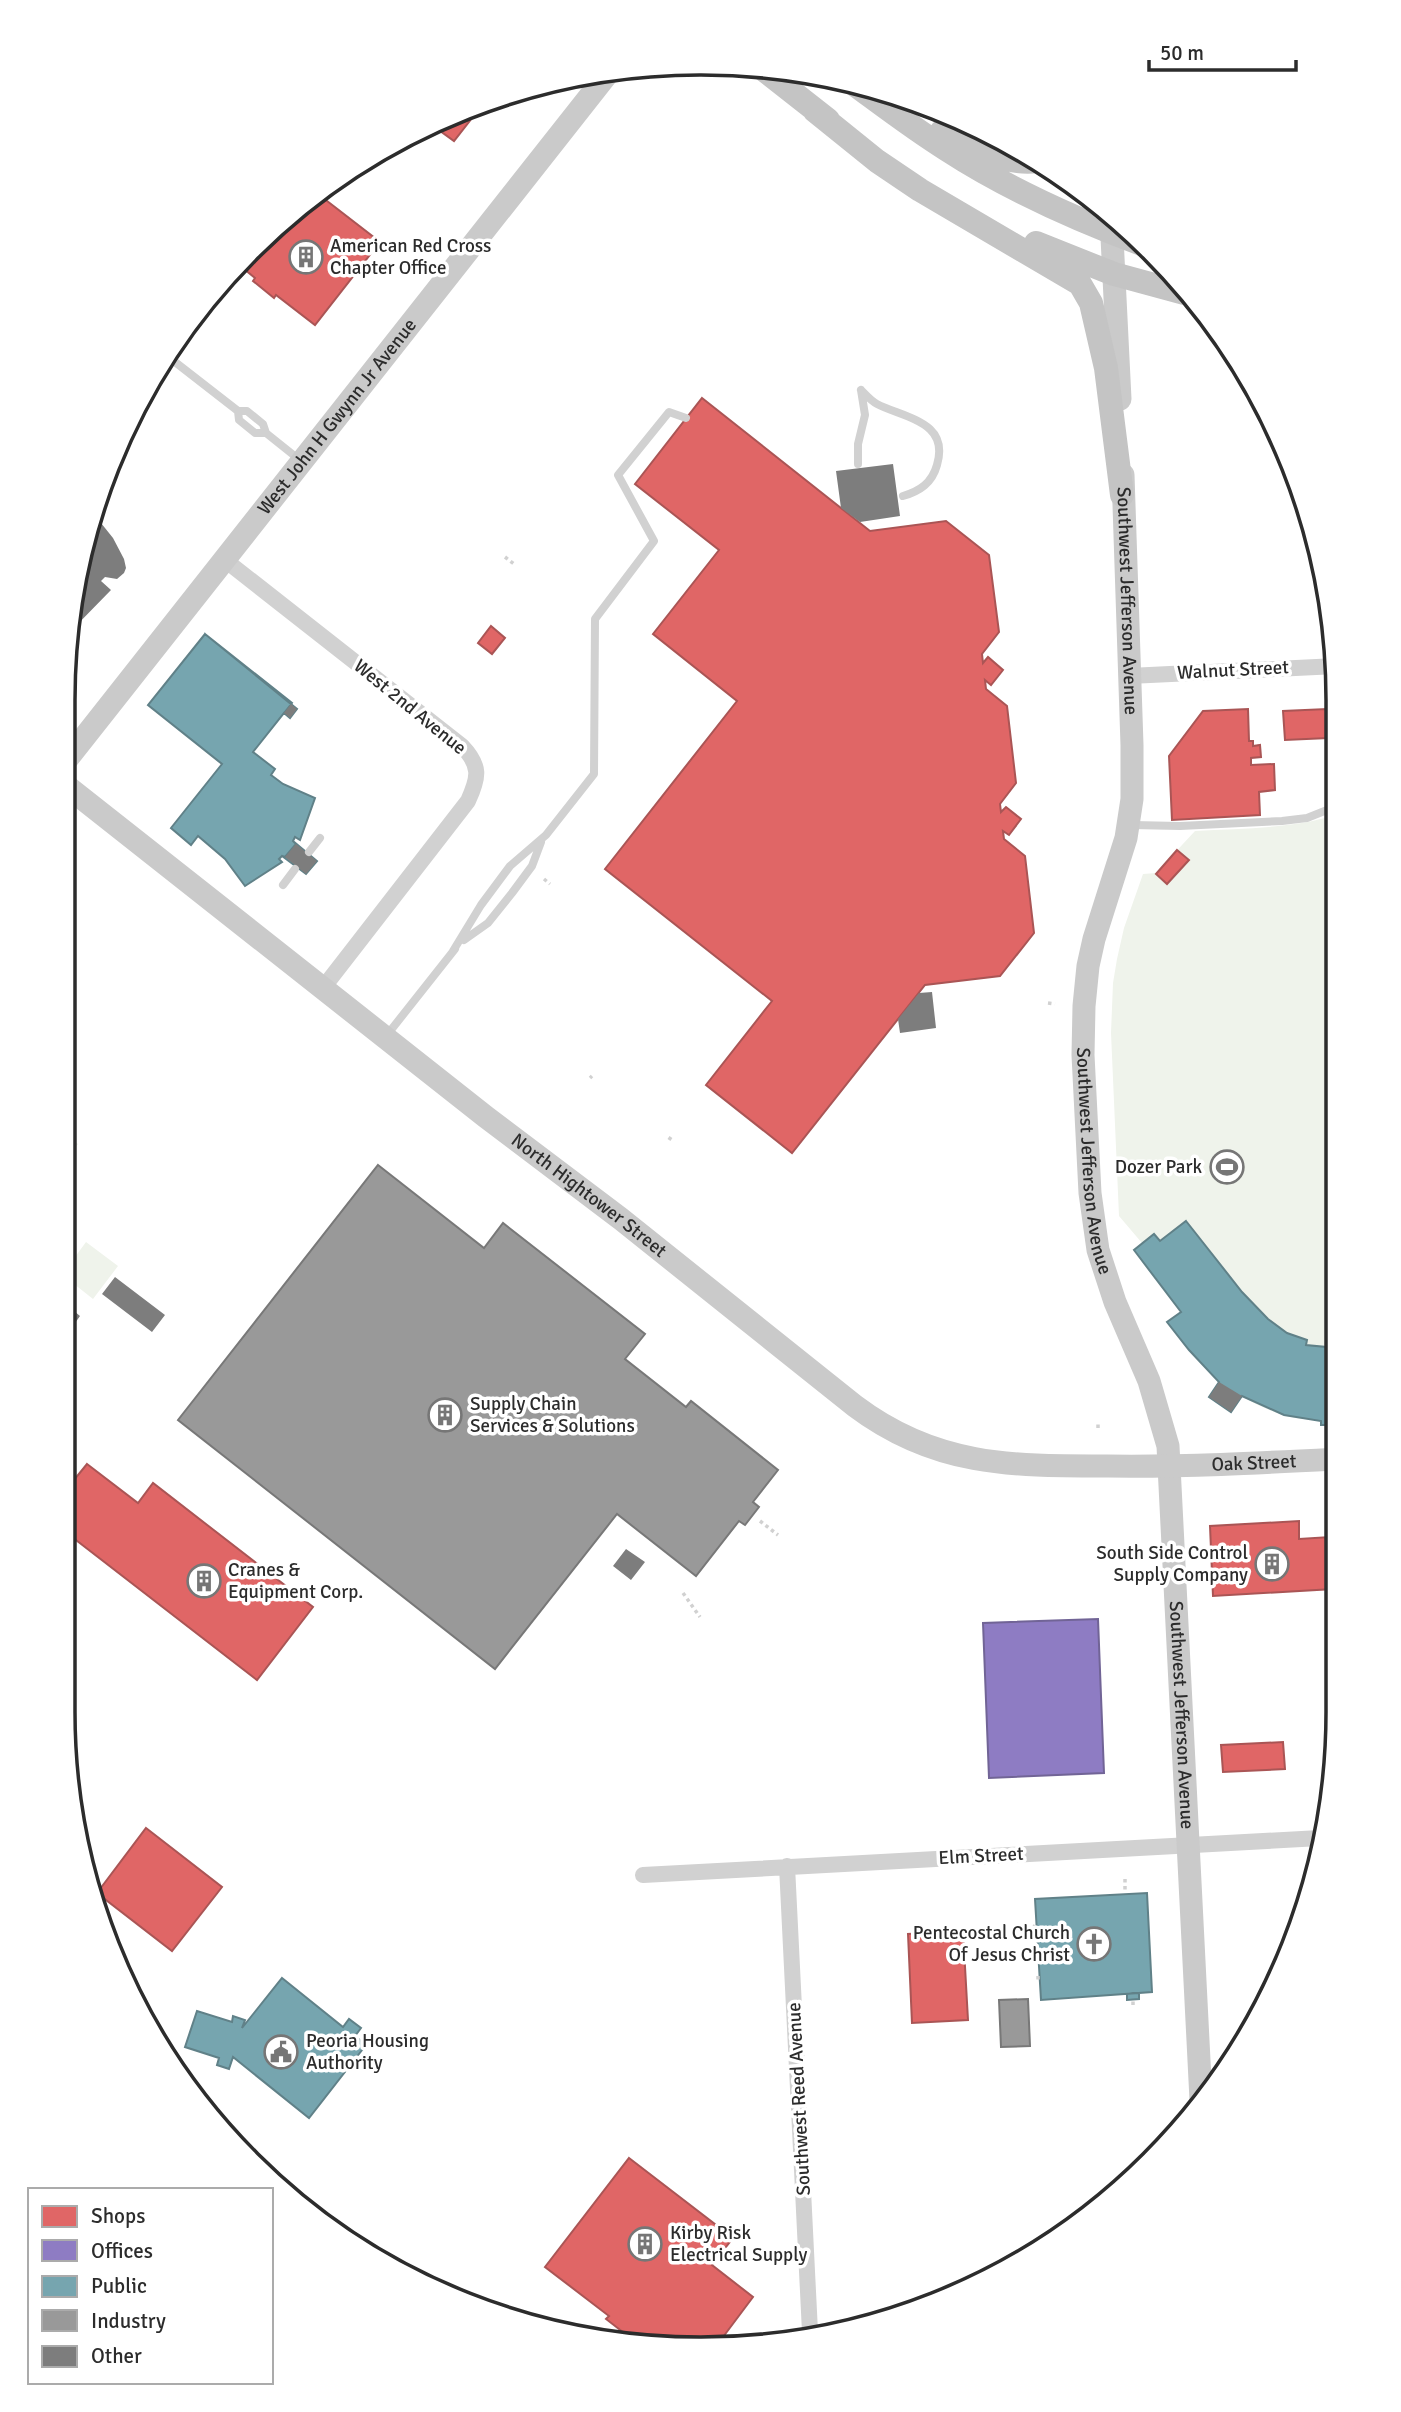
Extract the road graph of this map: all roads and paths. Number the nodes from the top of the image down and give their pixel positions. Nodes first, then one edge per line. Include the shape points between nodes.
1 (777, 81) edge
2 (600, 84) edge
3 (878, 102) edge
4 (815, 111) junction
5 (909, 111) edge
6 (1013, 159) edge
7 (1104, 222) edge
8 (1112, 229) edge
9 (1114, 274) junction
10 (1173, 290) edge
11 (175, 362) edge
12 (687, 418) dead end
13 (303, 462) junction
14 (858, 464) dead end
15 (1122, 495) junction
16 (903, 496) dead end
17 (505, 557) dead end
18 (225, 560) junction
19 (514, 564) dead end
20 (1324, 667) edge
21 (1129, 676) junction
22 (75, 749) edge
23 (75, 793) edge
24 (1326, 810) edge
25 (1129, 824) junction
26 (546, 835) junction
27 (320, 838) dead end
28 (309, 852) dead end
29 (295, 869) dead end
30 (544, 879) dead end
31 (550, 884) dead end
32 (283, 885) dead end
33 (453, 951) junction
34 (323, 988) junction
35 (1048, 1003) dead end
36 (1055, 1004) dead end
37 (385, 1037) junction
38 (1326, 1460) edge
39 (1170, 1467) junction
40 (760, 1521) dead end
41 (778, 1535) dead end
42 (683, 1593) dead end
43 (700, 1617) dead end
44 (1313, 1838) edge
45 (1187, 1846) junction
46 (787, 1866) junction
47 (643, 1875) dead end
48 (1125, 1879) dead end
49 (1125, 1891) dead end
50 (1200, 2087) edge
51 (810, 2327) edge

1 - 4 main road
2 - 13 street, West John H Gwynn Jr Avenue
3 - 7 main road via 974,166 1043,204
4 - 9 main road via 881,159 974,213
4 - 15 main road via 920,190 1080,284 1091,303 1106,368
5 - 6 main road via 966,143
8 - 9 street, Southwest Jefferson Avenue
9 - 10 main road
9 - 15 street, Southwest Jefferson Avenue
11 - 13 lane via 238,411 239,420 247,427 266,433
12 - 26 lane via 669,412 618,475 654,541 595,619 594,774
13 - 18 street, West John H Gwynn Jr Avenue
14 - 16 lane via 865,415 861,390 874,403 912,416 933,433 939,460 935,473 916,492
15 - 21 street, Southwest Jefferson Avenue
17 - 19 path
18 - 22 street, West John H Gwynn Jr Avenue
18 - 34 street, West 2nd Avenue via 462,746 477,767 468,800
20 - 21 street, Walnut Street
21 - 25 street, Southwest Jefferson Avenue via 1133,762
23 - 34 street, North Hightower Street
24 - 25 lane via 1282,821
25 - 39 street, Southwest Jefferson Avenue via 1094,939 1085,993 1083,1055 1090,1184 1102,1265 1162,1418
26 - 33 lane via 510,866
26 - 33 lane via 532,866 488,923
27 - 28 lane
29 - 32 lane
30 - 31 path
33 - 37 lane
34 - 37 street, North Hightower Street
35 - 36 path
37 - 39 street, North Hightower Street via 881,1424 933,1448 988,1462
38 - 39 street, Oak Street
39 - 45 street, Southwest Jefferson Avenue
40 - 41 path
42 - 43 path
44 - 45 street, Elm Street
45 - 46 street, Elm Street
45 - 50 street, Southwest Jefferson Avenue
46 - 47 street, Elm Street
46 - 51 street, Southwest Reed Avenue
48 - 49 path

